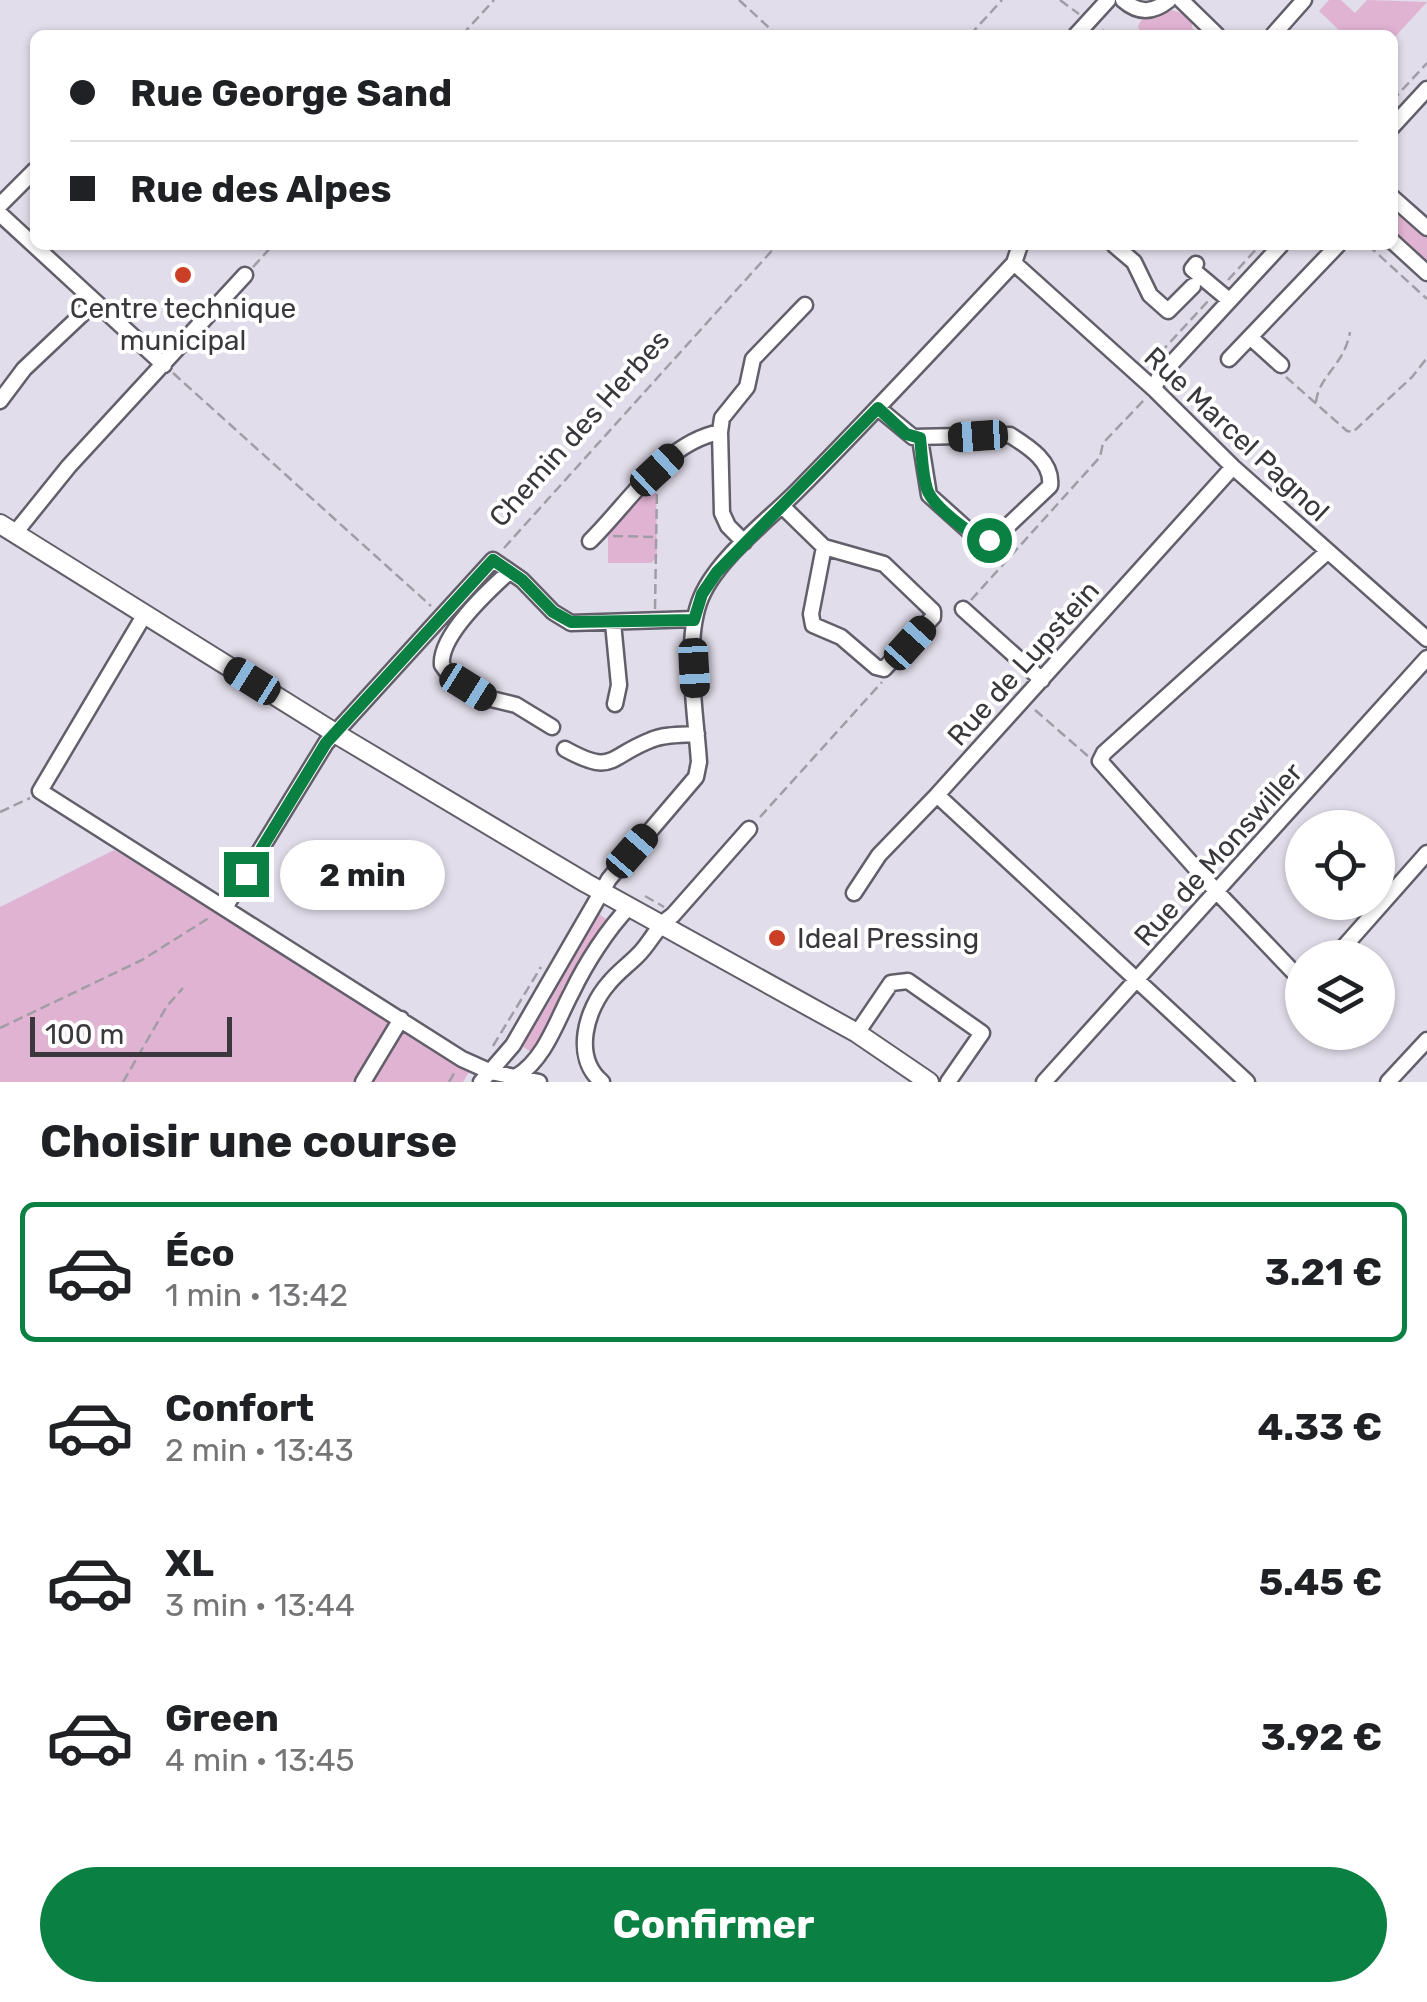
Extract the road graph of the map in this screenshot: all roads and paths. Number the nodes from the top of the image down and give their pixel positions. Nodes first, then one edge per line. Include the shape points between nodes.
1 (494, 0) edge
2 (738, 0) edge
3 (1002, 0) edge
4 (1108, 0) edge
5 (1123, 0) edge
6 (1169, 0) edge
7 (1181, 0) edge
8 (1304, 0) edge
9 (467, 30) edge
10 (771, 30) edge
11 (975, 30) edge
12 (1081, 30) edge
13 (1212, 30) edge
14 (1277, 30) edge
15 (1427, 63) edge
16 (1427, 89) edge
17 (1398, 94) edge
18 (1398, 120) edge
19 (30, 175) edge
20 (1398, 203) edge
21 (0, 204) edge
22 (0, 214) edge
23 (1427, 228) edge
24 (30, 242) edge
25 (1398, 247) edge
26 (39, 250) edge
27 (268, 250) edge
28 (772, 250) edge
29 (1018, 250) edge
30 (1120, 250) edge
31 (1256, 250) edge
32 (1275, 250) edge
33 (1333, 250) edge
34 (1373, 250) edge
35 (1014, 263) junction
36 (1196, 264) dead end
37 (1427, 273) edge
38 (246, 275) joint
39 (1193, 286) dead end
40 (1223, 295) junction
41 (1427, 299) edge
42 (95, 302) junction
43 (805, 306) dead end
44 (1350, 332) dead end
45 (1250, 337) junction
46 (1427, 358) edge
47 (1229, 359) dead end
48 (164, 365) junction
49 (1281, 365) joint
50 (1146, 369) dead end
51 (1154, 388) junction
52 (0, 400) edge
53 (1316, 403) junction
54 (878, 408) junction
55 (720, 432) junction
56 (920, 438) junction
57 (1232, 468) junction
58 (657, 470) junction
59 (782, 506) junction
60 (8, 528) edge
61 (656, 537) junction
62 (593, 539) joint
63 (744, 542) junction
64 (824, 547) junction
65 (1326, 552) junction
66 (493, 560) junction
67 (509, 572) junction
68 (962, 609) dead end
69 (145, 614) junction
70 (443, 617) junction
71 (694, 620) junction
72 (655, 621) junction
73 (613, 623) junction
74 (1427, 639) edge
75 (1427, 658) edge
76 (1042, 680) junction
77 (1024, 700) junction
78 (615, 704) dead end
79 (552, 727) dead end
80 (336, 733) junction
81 (698, 734) junction
82 (565, 750) dead end
83 (1100, 761) junction
84 (40, 791) junction
85 (937, 795) junction
86 (0, 812) edge
87 (749, 829) dead end
88 (1427, 853) edge
89 (602, 892) junction
90 (1217, 892) junction
91 (854, 893) dead end
92 (226, 906) junction
93 (629, 907) junction
94 (660, 924) junction
95 (1350, 940) edge
96 (545, 960) dead end
97 (1285, 966) edge
98 (1137, 980) junction
99 (183, 988) dead end
100 (401, 1019) junction
101 (0, 1028) edge
102 (857, 1032) junction
103 (1427, 1040) edge
104 (484, 1074) edge
105 (513, 1081) edge
106 (123, 1082) edge
107 (363, 1082) edge
108 (539, 1082) edge
109 (602, 1082) edge
110 (929, 1082) edge
111 (948, 1082) edge
112 (1044, 1082) edge
113 (1247, 1082) edge
114 (1389, 1082) edge

1 - 9 path
2 - 10 path
3 - 11 path
4 - 12 street
5 - 6 street via 1141,11
7 - 13 street
8 - 14 street
15 - 17 path
16 - 18 street
19 - 21 street
20 - 23 street
22 - 24 street
25 - 37 street
26 - 42 street
27 - 38 path
28 - 66 path, Chemin des Herbes
29 - 35 street
30 - 39 street via 1168,311
31 - 40 path
32 - 40 street
33 - 45 street
34 - 41 path
35 - 51 street, Rue Marcel Pagnol
35 - 54 street
36 - 40 street via 1192,269
38 - 48 street
40 - 50 path
40 - 51 street
42 - 48 street
42 - 52 street
43 - 55 street via 753,359 747,387 722,418
44 - 53 path
45 - 47 street
45 - 49 street
46 - 53 path via 1353,432
48 - 60 street
48 - 70 path
49 - 53 path
51 - 57 street, Rue Marcel Pagnol
54 - 56 street
54 - 59 street
55 - 58 street via 691,440
55 - 63 street via 724,520
56 - 56 street via 929,495 978,539 1001,534 1050,486 1045,464 1010,435
57 - 65 street, Rue Marcel Pagnol
57 - 76 street, Rue de Lupstein
58 - 61 path
58 - 62 street
59 - 63 street
59 - 64 street
60 - 69 main road
61 - 62 path
61 - 72 path
63 - 71 street via 709,583
64 - 64 street via 884,564 934,611 884,670 841,636 813,624
65 - 74 street, Rue Marcel Pagnol
65 - 83 street
66 - 67 street
66 - 70 street, Chemin des Herbes
67 - 73 street via 562,618
67 - 79 street via 444,646 442,665 487,698 516,705
68 - 76 street
69 - 80 main road
69 - 84 street
70 - 80 street, Chemin des Herbes
71 - 72 street
71 - 81 street
72 - 73 street
73 - 78 street
75 - 90 street, Rue de Monswiller
76 - 77 street, Rue de Lupstein
77 - 83 path
77 - 85 street, Rue de Lupstein
80 - 89 main road
80 - 92 street, Chemin des Herbes
81 - 82 street via 654,738 610,763
81 - 89 street via 699,770 692,785
83 - 90 street
84 - 86 path
84 - 92 street
85 - 91 street, Rue de Lupstein via 879,854
85 - 98 street
87 - 94 street
88 - 95 street
89 - 93 main road
89 - 104 street via 514,1045
90 - 97 street
90 - 98 street, Rue de Monswiller
92 - 100 street
92 - 101 path via 142,960
93 - 94 main road
93 - 105 street via 536,1059
94 - 102 main road
94 - 109 street via 607,985 589,1020 587,1060
96 - 104 path
98 - 112 street, Rue de Monswiller
98 - 113 street
99 - 106 path
100 - 104 street
100 - 107 street
102 - 110 main road
102 - 111 street via 891,983 908,981 982,1032
103 - 114 street
104 - 105 street
105 - 108 street

